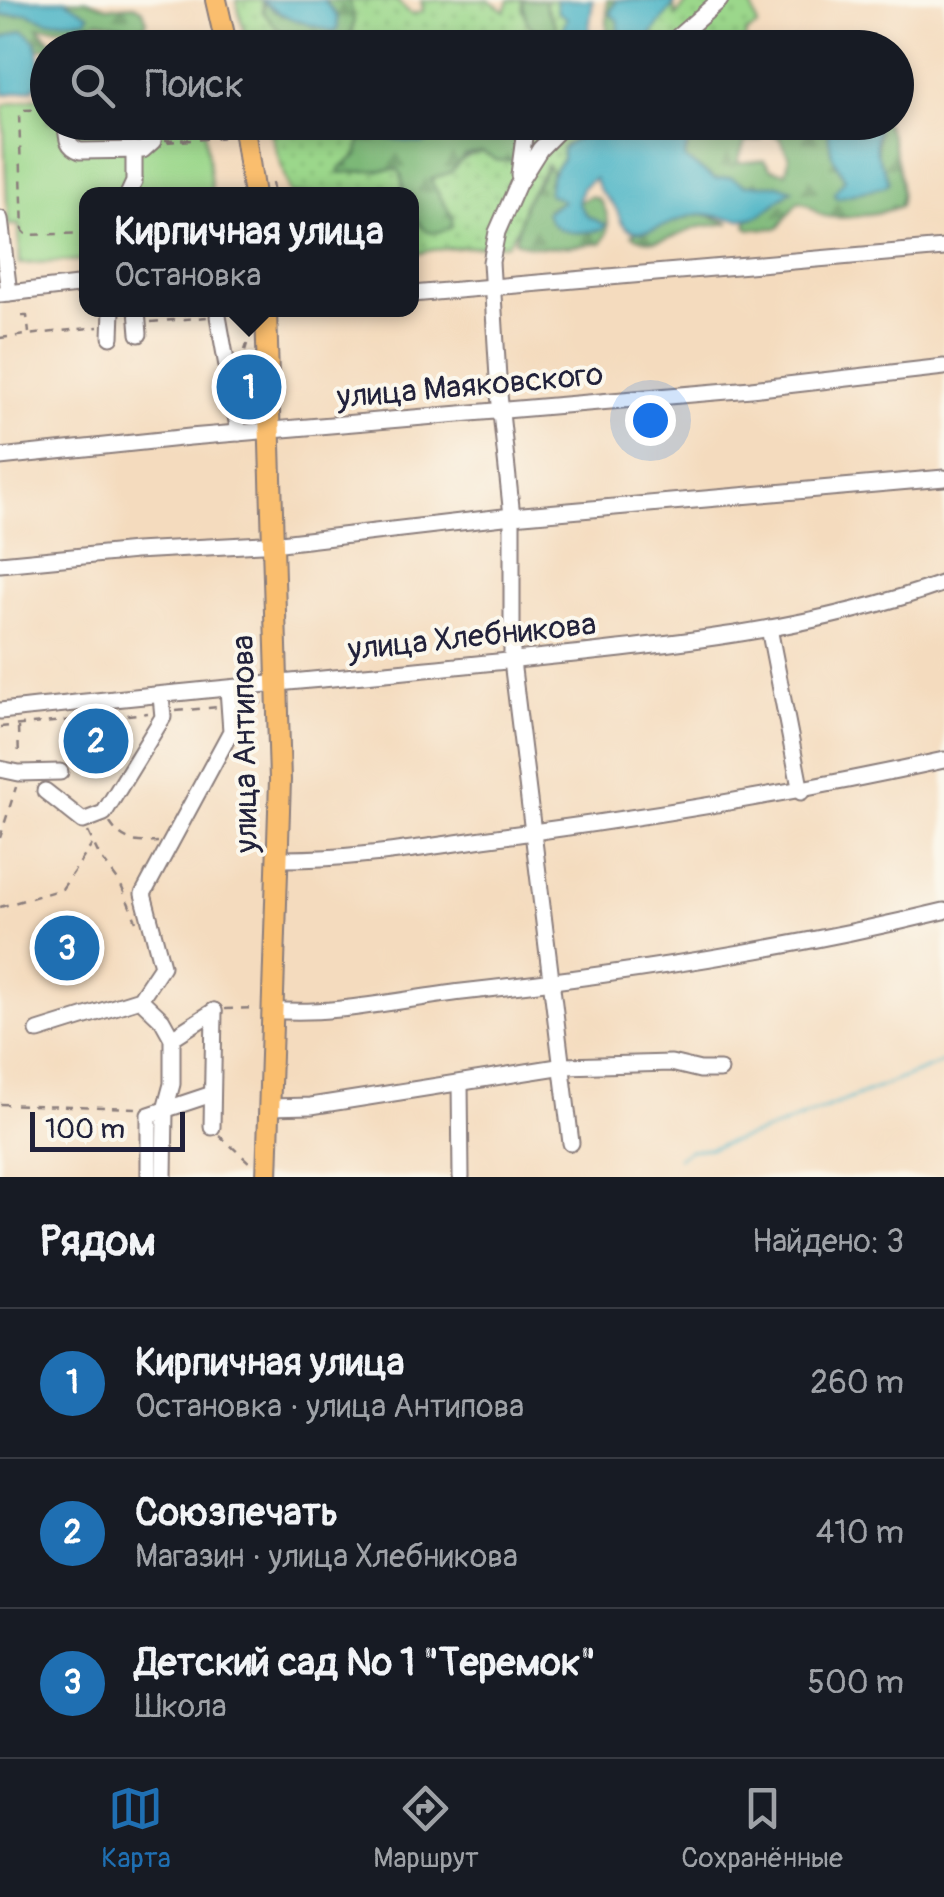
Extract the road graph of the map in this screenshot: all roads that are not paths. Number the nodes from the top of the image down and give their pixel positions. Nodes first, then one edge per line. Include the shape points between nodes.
1 (216, 0) edge
2 (720, 0) edge
3 (223, 30) edge
4 (686, 30) edge
5 (67, 140) edge
6 (154, 140) edge
7 (239, 140) edge
8 (524, 140) edge
9 (549, 140) edge
10 (134, 150) junction
11 (518, 184) junction
12 (132, 187) edge
13 (252, 187) edge
14 (0, 218) edge
15 (944, 248) edge
16 (79, 285) edge
17 (492, 287) junction
18 (419, 293) edge
19 (79, 294) edge
20 (3, 297) edge
21 (112, 317) edge
22 (138, 317) edge
23 (218, 317) edge
24 (272, 317) edge
25 (139, 334) dead end
26 (111, 337) dead end
27 (944, 368) edge
28 (503, 410) junction
29 (270, 432) junction
30 (239, 433) junction
31 (0, 457) edge
32 (944, 478) edge
33 (512, 516) junction
34 (273, 544) junction
35 (0, 564) edge
36 (944, 583) edge
37 (769, 628) junction
38 (512, 661) junction
39 (276, 694) junction
40 (229, 698) junction
41 (161, 704) junction
42 (0, 711) edge
43 (944, 760) edge
44 (0, 769) edge
45 (60, 772) dead end
46 (45, 791) dead end
47 (801, 792) junction
48 (532, 832) junction
49 (278, 859) junction
50 (944, 912) edge
51 (552, 982) junction
52 (140, 1000) junction
53 (264, 1008) junction
54 (38, 1031) dead end
55 (172, 1038) junction
56 (564, 1066) junction
57 (720, 1070) dead end
58 (460, 1083) junction
59 (212, 1094) junction
60 (269, 1106) junction
61 (157, 1113) junction
62 (212, 1127) dead end
63 (571, 1143) dead end
64 (149, 1177) edge
65 (164, 1177) edge
66 (267, 1177) edge
67 (462, 1177) edge

1 - 3 main road
2 - 4 street
5 - 10 street via 80,152
6 - 10 street
7 - 13 main road
8 - 11 street
9 - 11 street
10 - 12 street
11 - 17 street via 497,232
14 - 20 street
15 - 17 street
16 - 20 street
17 - 18 street
17 - 28 street
19 - 20 street
21 - 26 street
22 - 25 street
23 - 30 street
24 - 29 main road, улица Антипова
27 - 28 street, улица Маяковского
28 - 29 street, улица Маяковского
28 - 33 street
29 - 30 street, улица Маяковского
29 - 34 main road, улица Антипова
30 - 31 street, улица Маяковского
32 - 33 street
33 - 34 street
33 - 38 street
34 - 35 street
34 - 39 main road, улица Антипова
36 - 37 street, улица Хлебникова
37 - 38 street, улица Хлебникова
37 - 47 street
38 - 39 street, улица Хлебникова
38 - 48 street
39 - 40 street, улица Хлебникова
39 - 49 main road, улица Антипова
40 - 41 street, улица Хлебникова
40 - 52 street via 231,731 143,894 162,966
41 - 42 street, улица Хлебникова
41 - 46 street via 163,717 104,813 84,821
43 - 47 street
44 - 45 street
47 - 48 street
48 - 49 street via 323,860
48 - 51 street
49 - 53 main road, улица Антипова
50 - 51 street via 751,954
51 - 53 street via 327,1008
51 - 56 street
52 - 54 street
52 - 55 street
53 - 60 main road, улица Антипова
55 - 59 street via 214,1011
55 - 61 street via 172,1084
56 - 57 street via 670,1063
56 - 58 street
56 - 63 street
58 - 60 street via 312,1106
58 - 67 street
59 - 61 street
59 - 62 street
60 - 66 main road, улица Антипова
61 - 64 street
61 - 65 street

